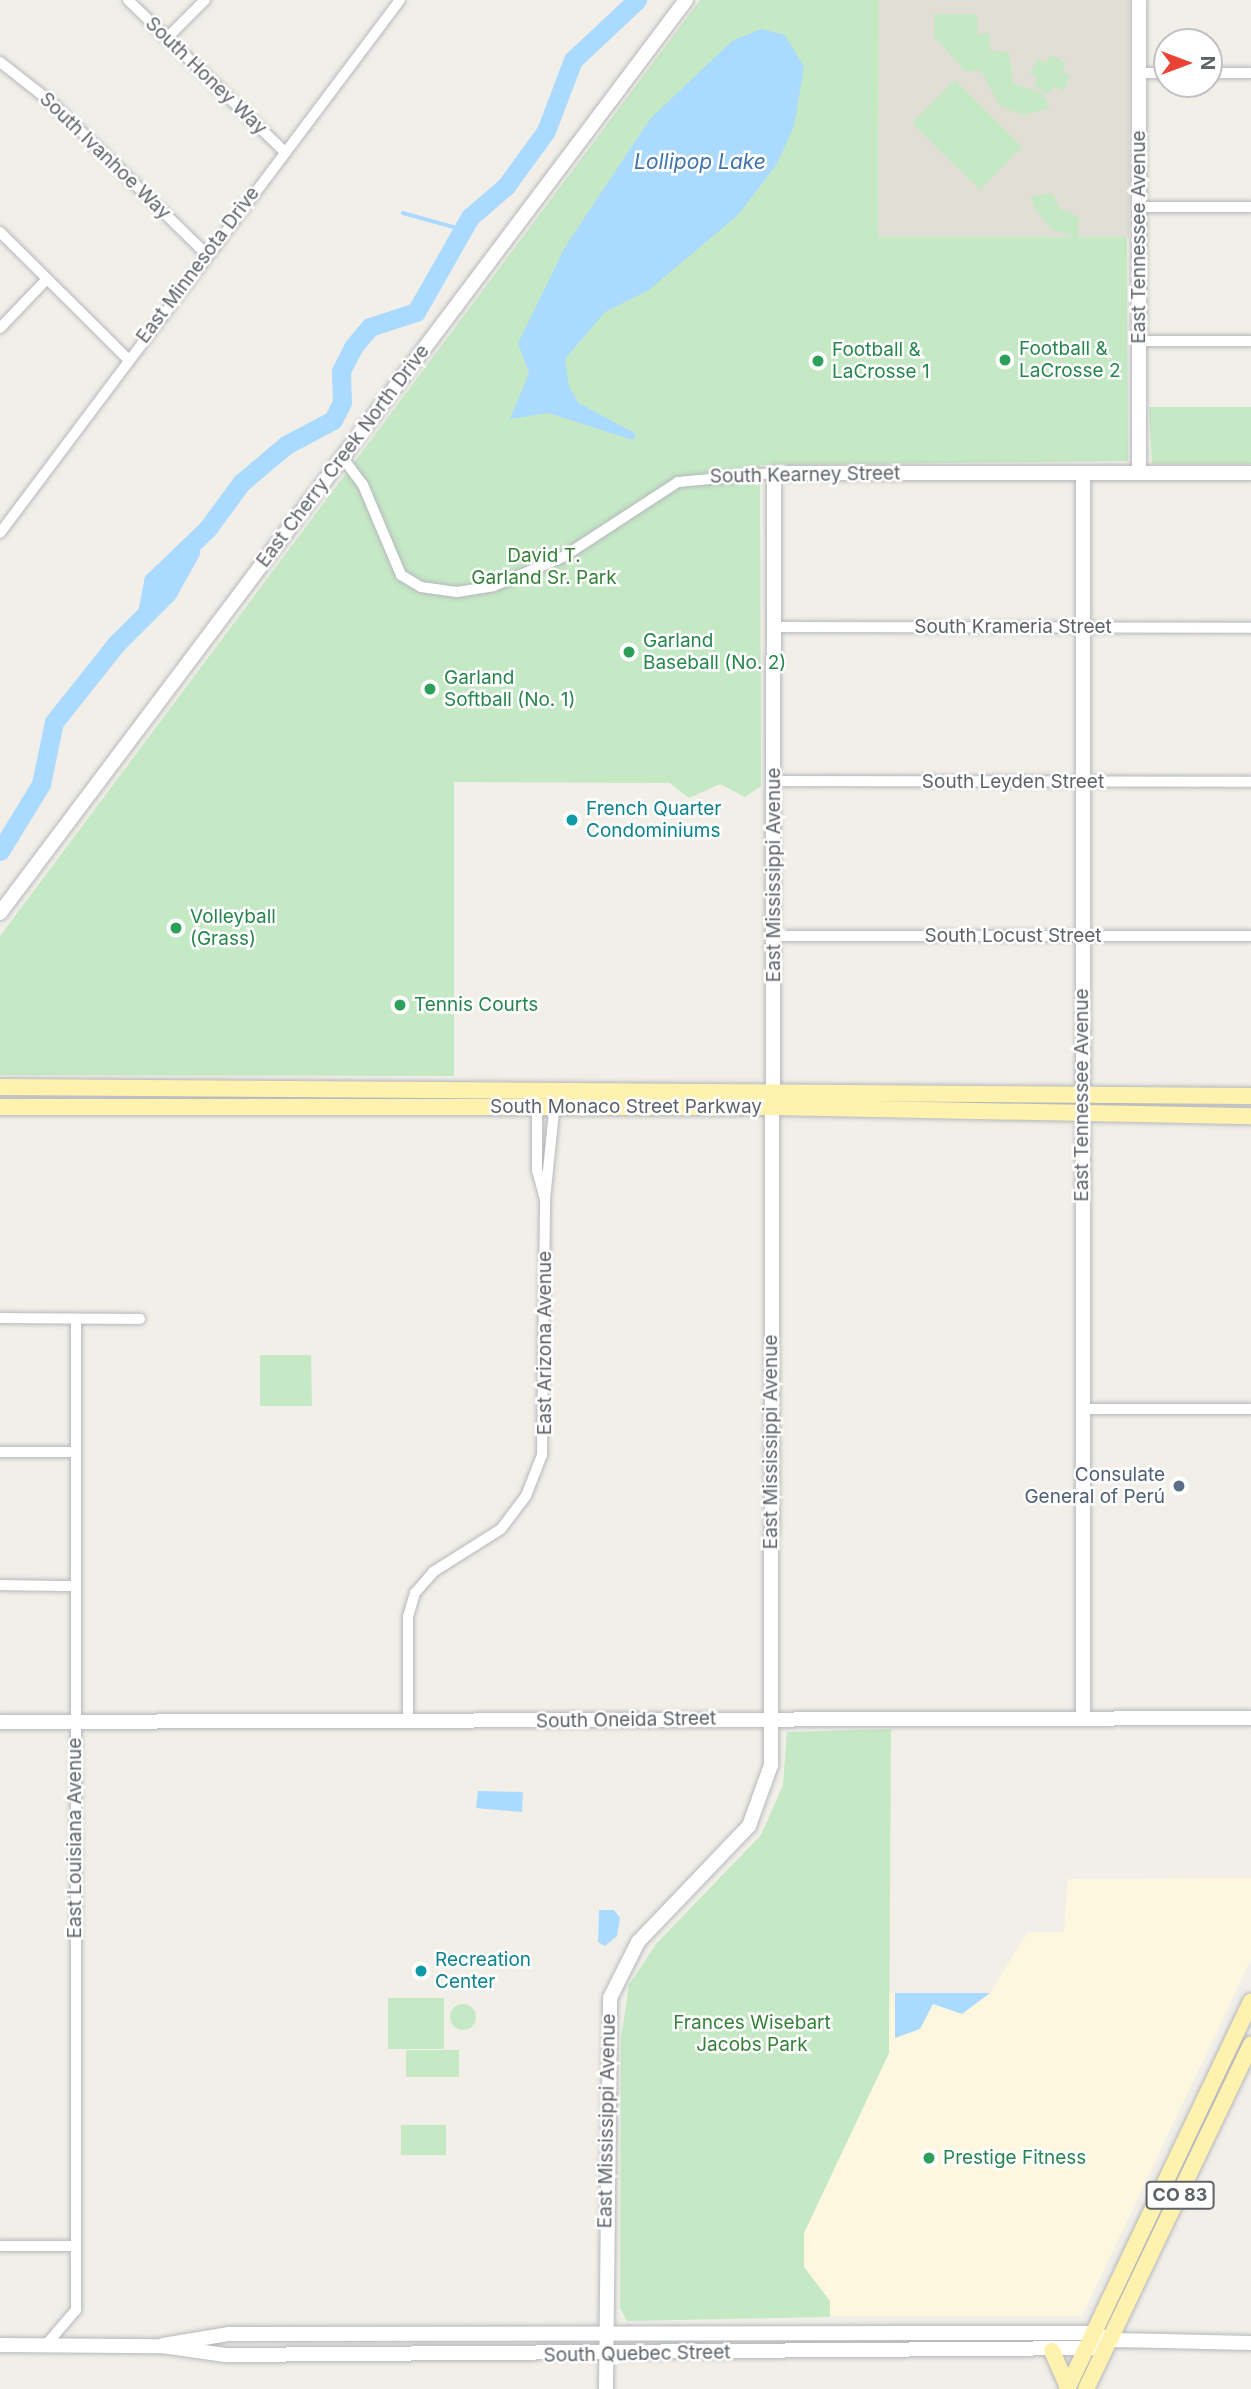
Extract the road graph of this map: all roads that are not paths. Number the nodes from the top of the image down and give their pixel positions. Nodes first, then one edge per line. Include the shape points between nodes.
1 (128, 0) edge
2 (205, 0) edge
3 (400, 0) edge
4 (686, 0) edge
5 (1139, 0) edge
6 (167, 38) junction
7 (0, 62) edge
8 (1223, 73) edge
9 (1251, 73) edge
10 (1139, 74) junction
11 (1153, 74) edge
12 (285, 152) junction
13 (1138, 207) junction
14 (1251, 207) edge
15 (0, 232) edge
16 (206, 254) junction
17 (46, 280) junction
18 (0, 328) edge
19 (1139, 341) junction
20 (1251, 341) edge
21 (128, 359) junction
22 (342, 457) junction
23 (774, 473) junction
24 (1083, 473) junction
25 (1139, 473) junction
26 (1251, 473) edge
27 (0, 533) edge
28 (774, 627) junction
29 (1083, 627) junction
30 (1251, 628) edge
31 (774, 781) junction
32 (1083, 782) junction
33 (1251, 782) edge
34 (0, 913) edge
35 (775, 936) junction
36 (1083, 936) junction
37 (1251, 936) edge
38 (0, 1087) edge
39 (547, 1087) junction
40 (772, 1088) junction
41 (1082, 1096) junction
42 (1251, 1096) edge
43 (0, 1107) edge
44 (536, 1107) junction
45 (554, 1107) junction
46 (772, 1107) junction
47 (1082, 1116) junction
48 (1251, 1116) edge
49 (545, 1199) junction
50 (0, 1318) edge
51 (76, 1319) junction
52 (140, 1319) dead end
53 (1082, 1409) junction
54 (1251, 1409) edge
55 (0, 1452) edge
56 (76, 1452) junction
57 (0, 1585) edge
58 (76, 1586) junction
59 (1083, 1717) junction
60 (772, 1718) junction
61 (1251, 1718) edge
62 (75, 1721) junction
63 (408, 1722) junction
64 (0, 1723) edge
65 (1251, 2001) edge
66 (1251, 2044) edge
67 (0, 2246) edge
68 (75, 2246) junction
69 (1094, 2333) junction
70 (606, 2334) junction
71 (1111, 2340) junction
72 (1251, 2343) edge
73 (0, 2345) edge
74 (45, 2346) junction
75 (162, 2346) junction
76 (1086, 2350) junction
77 (1052, 2351) junction
78 (606, 2355) junction
79 (1068, 2388) edge
80 (606, 2389) edge
81 (1086, 2389) edge

1 - 6 street, South Honey Way
2 - 6 street
3 - 12 street, East Minnesota Drive
4 - 22 street, East Cherry Creek North Drive
5 - 10 street, East Tennessee Avenue
6 - 12 street, South Honey Way
7 - 16 street, South Ivanhoe Way via 51,102
8 - 9 street
10 - 11 street
10 - 13 street, East Tennessee Avenue
12 - 16 street, East Minnesota Drive
13 - 14 street
13 - 19 street, East Tennessee Avenue
15 - 17 street
16 - 21 street, East Minnesota Drive
17 - 18 street
17 - 21 street
19 - 20 street
19 - 25 street, East Tennessee Avenue
21 - 27 street, East Minnesota Drive
22 - 23 street, South Kearney Street via 363,485 401,575 417,586 457,592 494,586 563,557 678,482
22 - 34 street, East Cherry Creek North Drive
23 - 24 street, South Kearney Street
23 - 28 street, East Mississippi Avenue
24 - 25 street, South Kearney Street
24 - 29 street, East Tennessee Avenue
25 - 26 street, South Kearney Street
28 - 29 street, South Krameria Street
28 - 31 street, East Mississippi Avenue
29 - 30 street, South Krameria Street
29 - 32 street, East Tennessee Avenue
31 - 32 street, South Leyden Street
31 - 35 street, East Mississippi Avenue
32 - 33 street, South Leyden Street
32 - 36 street, East Tennessee Avenue
35 - 36 street, South Locust Street
35 - 40 street, East Mississippi Avenue
36 - 37 street, South Locust Street
36 - 41 street, East Tennessee Avenue
38 - 39 main road, South Monaco Street Parkway
39 - 40 main road, South Monaco Street Parkway
39 - 44 street, East Arizona Avenue
39 - 45 street, East Arizona Avenue
40 - 41 main road, South Monaco Street Parkway
40 - 46 street, East Mississippi Avenue
41 - 42 main road, South Monaco Street Parkway
41 - 47 street, East Tennessee Avenue
43 - 44 main road, South Monaco Street Parkway
44 - 45 main road, South Monaco Street Parkway
44 - 49 street, East Arizona Avenue via 537,1170
45 - 46 main road, South Monaco Street Parkway
45 - 49 street, East Arizona Avenue
46 - 47 main road, South Monaco Street Parkway
46 - 60 street, East Mississippi Avenue
47 - 48 main road, South Monaco Street Parkway
47 - 53 street, East Tennessee Avenue
49 - 63 street, East Arizona Avenue via 541,1458 528,1492 501,1529 431,1573 415,1593 408,1616
50 - 51 street
51 - 52 street
51 - 56 street, East Louisiana Avenue
53 - 54 street
53 - 59 street, East Tennessee Avenue
55 - 56 street
56 - 58 street, East Louisiana Avenue
57 - 58 street
58 - 62 street, East Louisiana Avenue
59 - 60 street, South Oneida Street
59 - 61 street, South Oneida Street
60 - 63 street, South Oneida Street
60 - 70 street, East Mississippi Avenue via 770,1775 753,1820 638,1942 610,1998
62 - 63 street, South Oneida Street
62 - 64 street, South Oneida Street
62 - 68 street, East Louisiana Avenue
65 - 69 main road, CO 83
66 - 71 main road, CO 83
67 - 68 street
68 - 74 street, East Louisiana Avenue via 76,2310
69 - 70 street, South Quebec Street
69 - 71 street, South Quebec Street
69 - 76 main road, CO 83
70 - 75 street, South Quebec Street via 222,2334
70 - 78 street, East Mississippi Avenue
71 - 72 street, South Quebec Street
71 - 76 street, South Quebec Street
71 - 81 main road, CO 83
73 - 74 street, South Quebec Street
74 - 75 street, South Quebec Street
75 - 78 street, South Quebec Street via 225,2355
76 - 77 street, South Quebec Street
76 - 79 main road, CO 83
77 - 78 street, South Quebec Street
77 - 79 main road
78 - 80 street, East Mississippi Avenue

